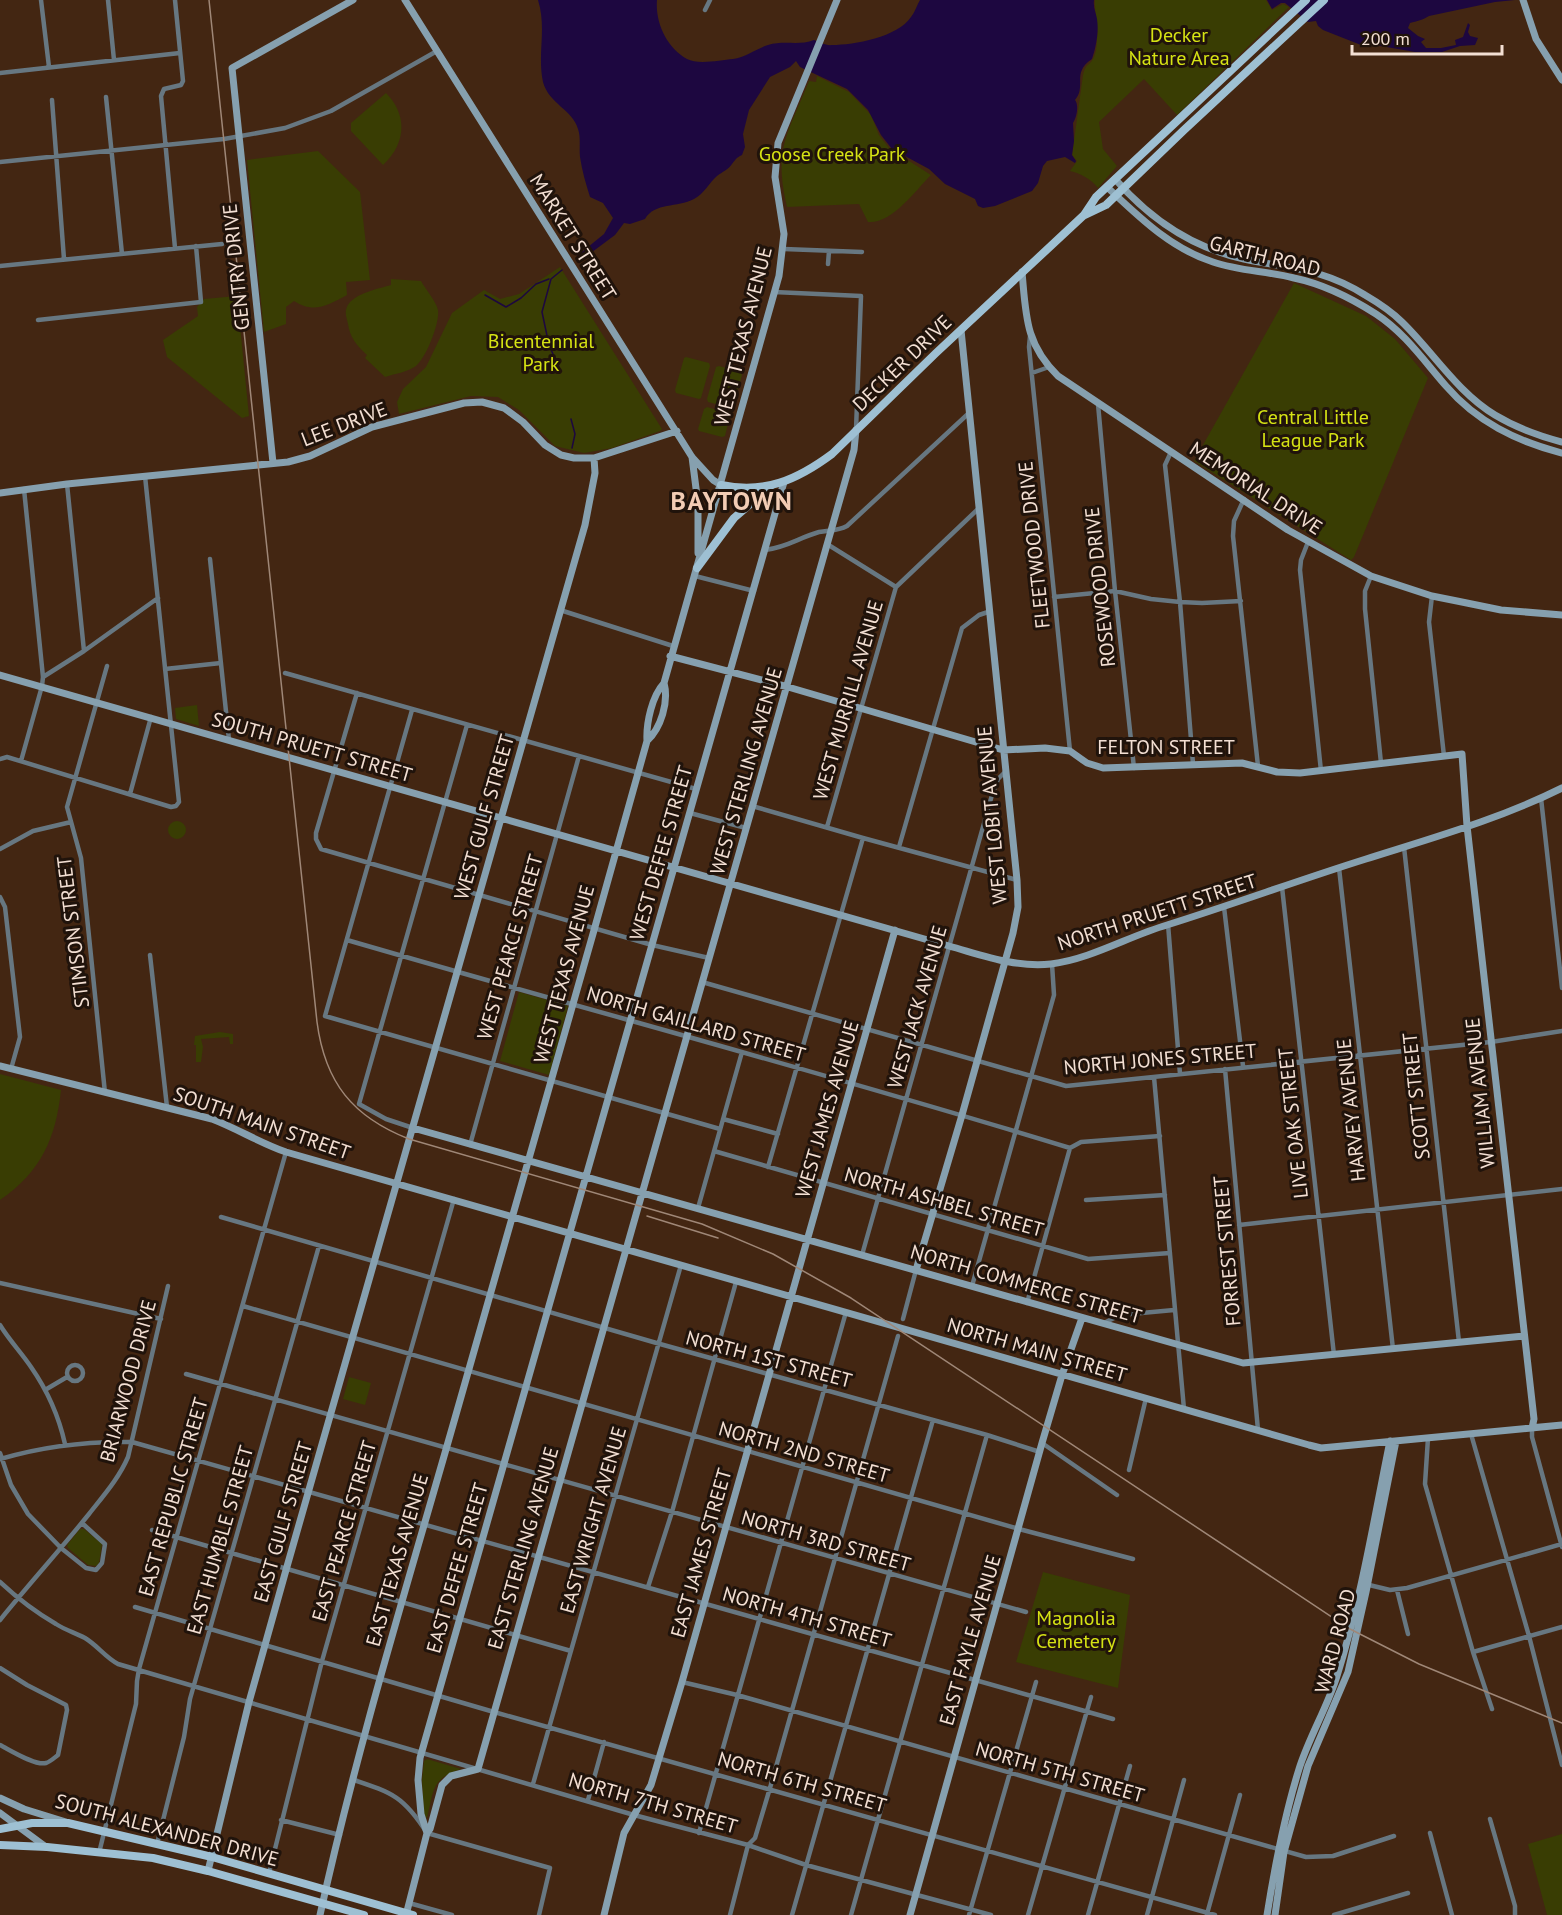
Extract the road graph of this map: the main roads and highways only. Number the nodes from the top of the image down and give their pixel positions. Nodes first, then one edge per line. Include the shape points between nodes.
1 (1306, 0) edge
2 (1324, 0) edge
3 (1084, 215) junction
4 (721, 485) road end
5 (772, 486) junction
6 (696, 572) road end
7 (0, 1829) edge
8 (0, 1845) edge
9 (364, 1915) edge
10 (408, 1915) edge

1 - 3 main road, DECKER DRIVE via 1096,197
2 - 3 main road, DECKER DRIVE via 1106,205
3 - 5 main road, DECKER DRIVE via 844,444 815,467
4 - 5 main road, DECKER DRIVE
5 - 6 main road via 734,518
7 - 10 main road, SOUTH ALEXANDER DRIVE via 32,1823 68,1823 212,1857
8 - 9 main road, SOUTH ALEXANDER DRIVE via 153,1858

